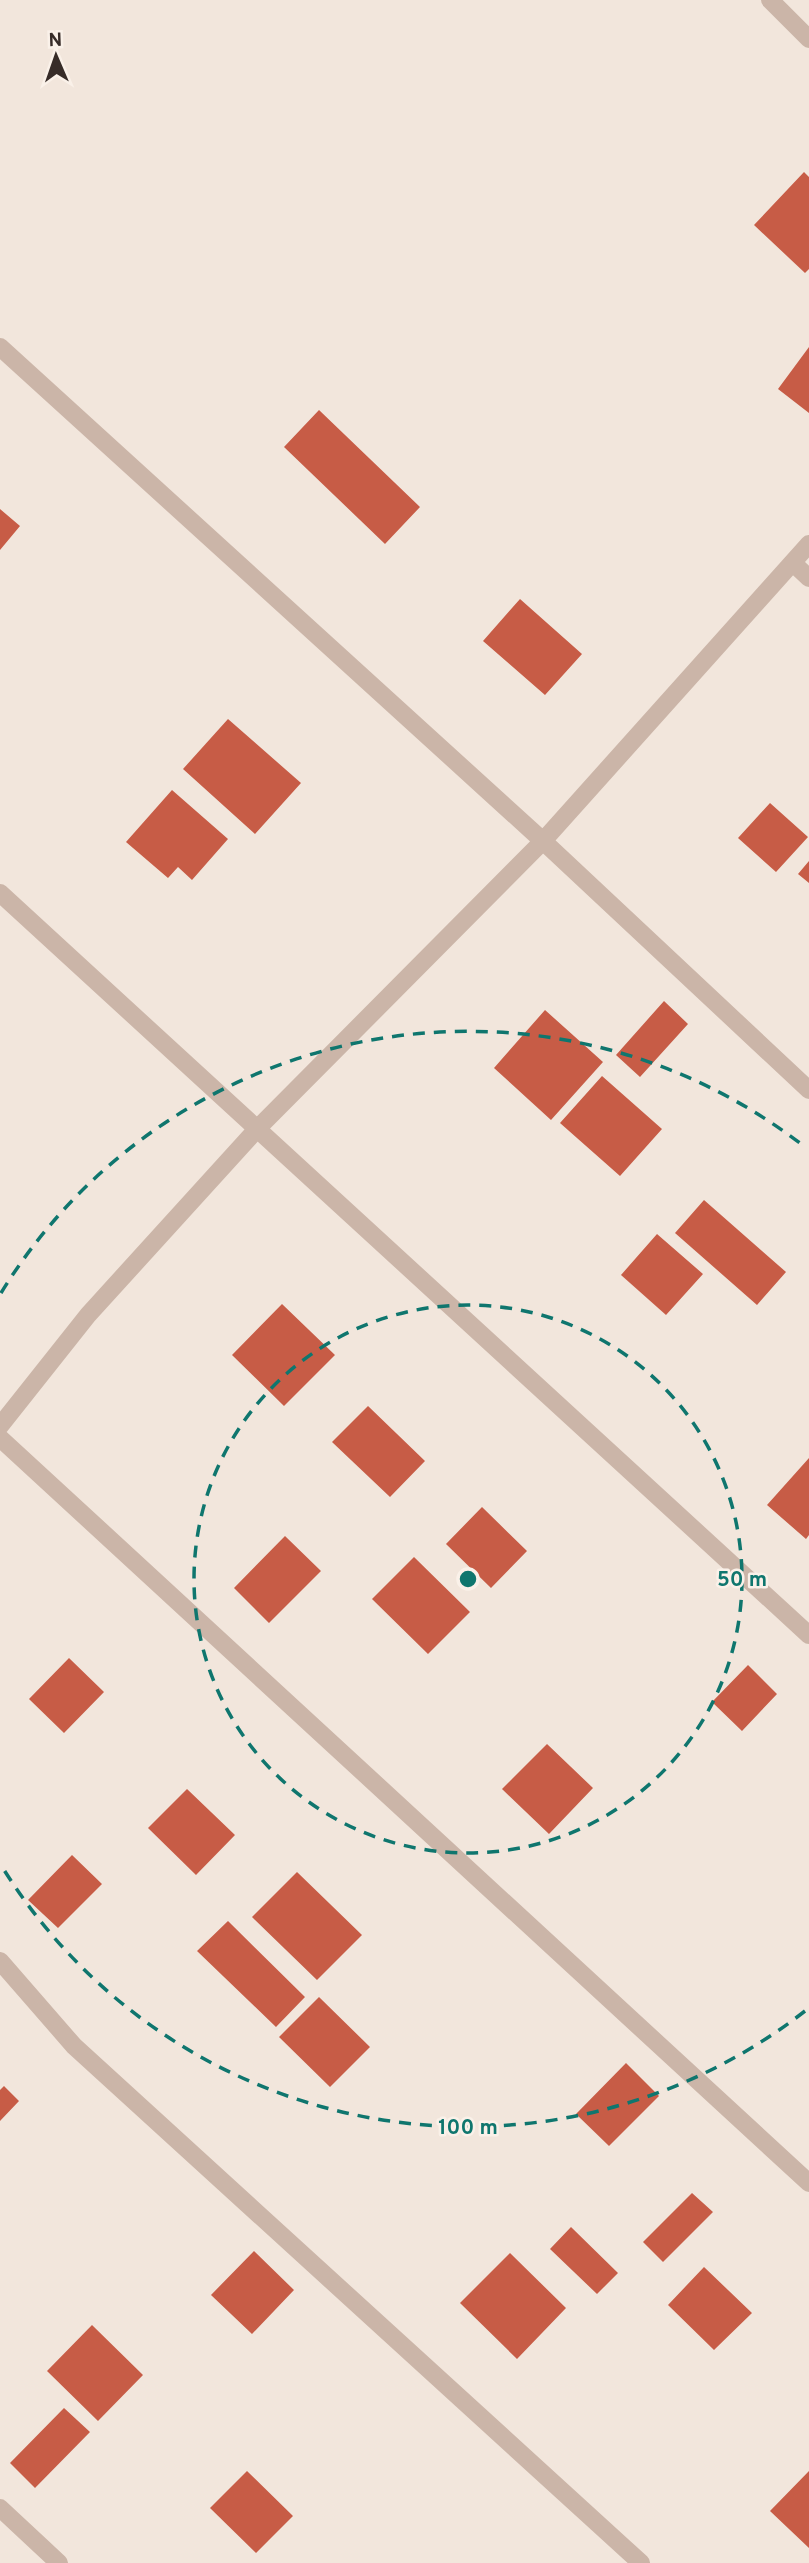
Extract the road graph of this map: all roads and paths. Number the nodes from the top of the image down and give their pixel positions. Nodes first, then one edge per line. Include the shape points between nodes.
1 (771, 0) edge
2 (809, 39) edge
3 (0, 347) edge
4 (809, 544) edge
5 (793, 563) junction
6 (809, 578) edge
7 (543, 841) junction
8 (0, 893) edge
9 (809, 1090) edge
10 (257, 1129) junction
11 (0, 1426) edge
12 (0, 1438) edge
13 (809, 1634) edge
14 (0, 1961) edge
15 (809, 2183) edge
16 (0, 2508) edge
17 (59, 2563) edge
18 (641, 2563) edge

1 - 2 street
3 - 7 street
4 - 5 street
5 - 6 street
5 - 7 street
7 - 9 street
7 - 10 street
8 - 10 street
10 - 11 street via 88,1315
10 - 13 street
12 - 15 street
14 - 18 street via 74,2046
16 - 17 street

